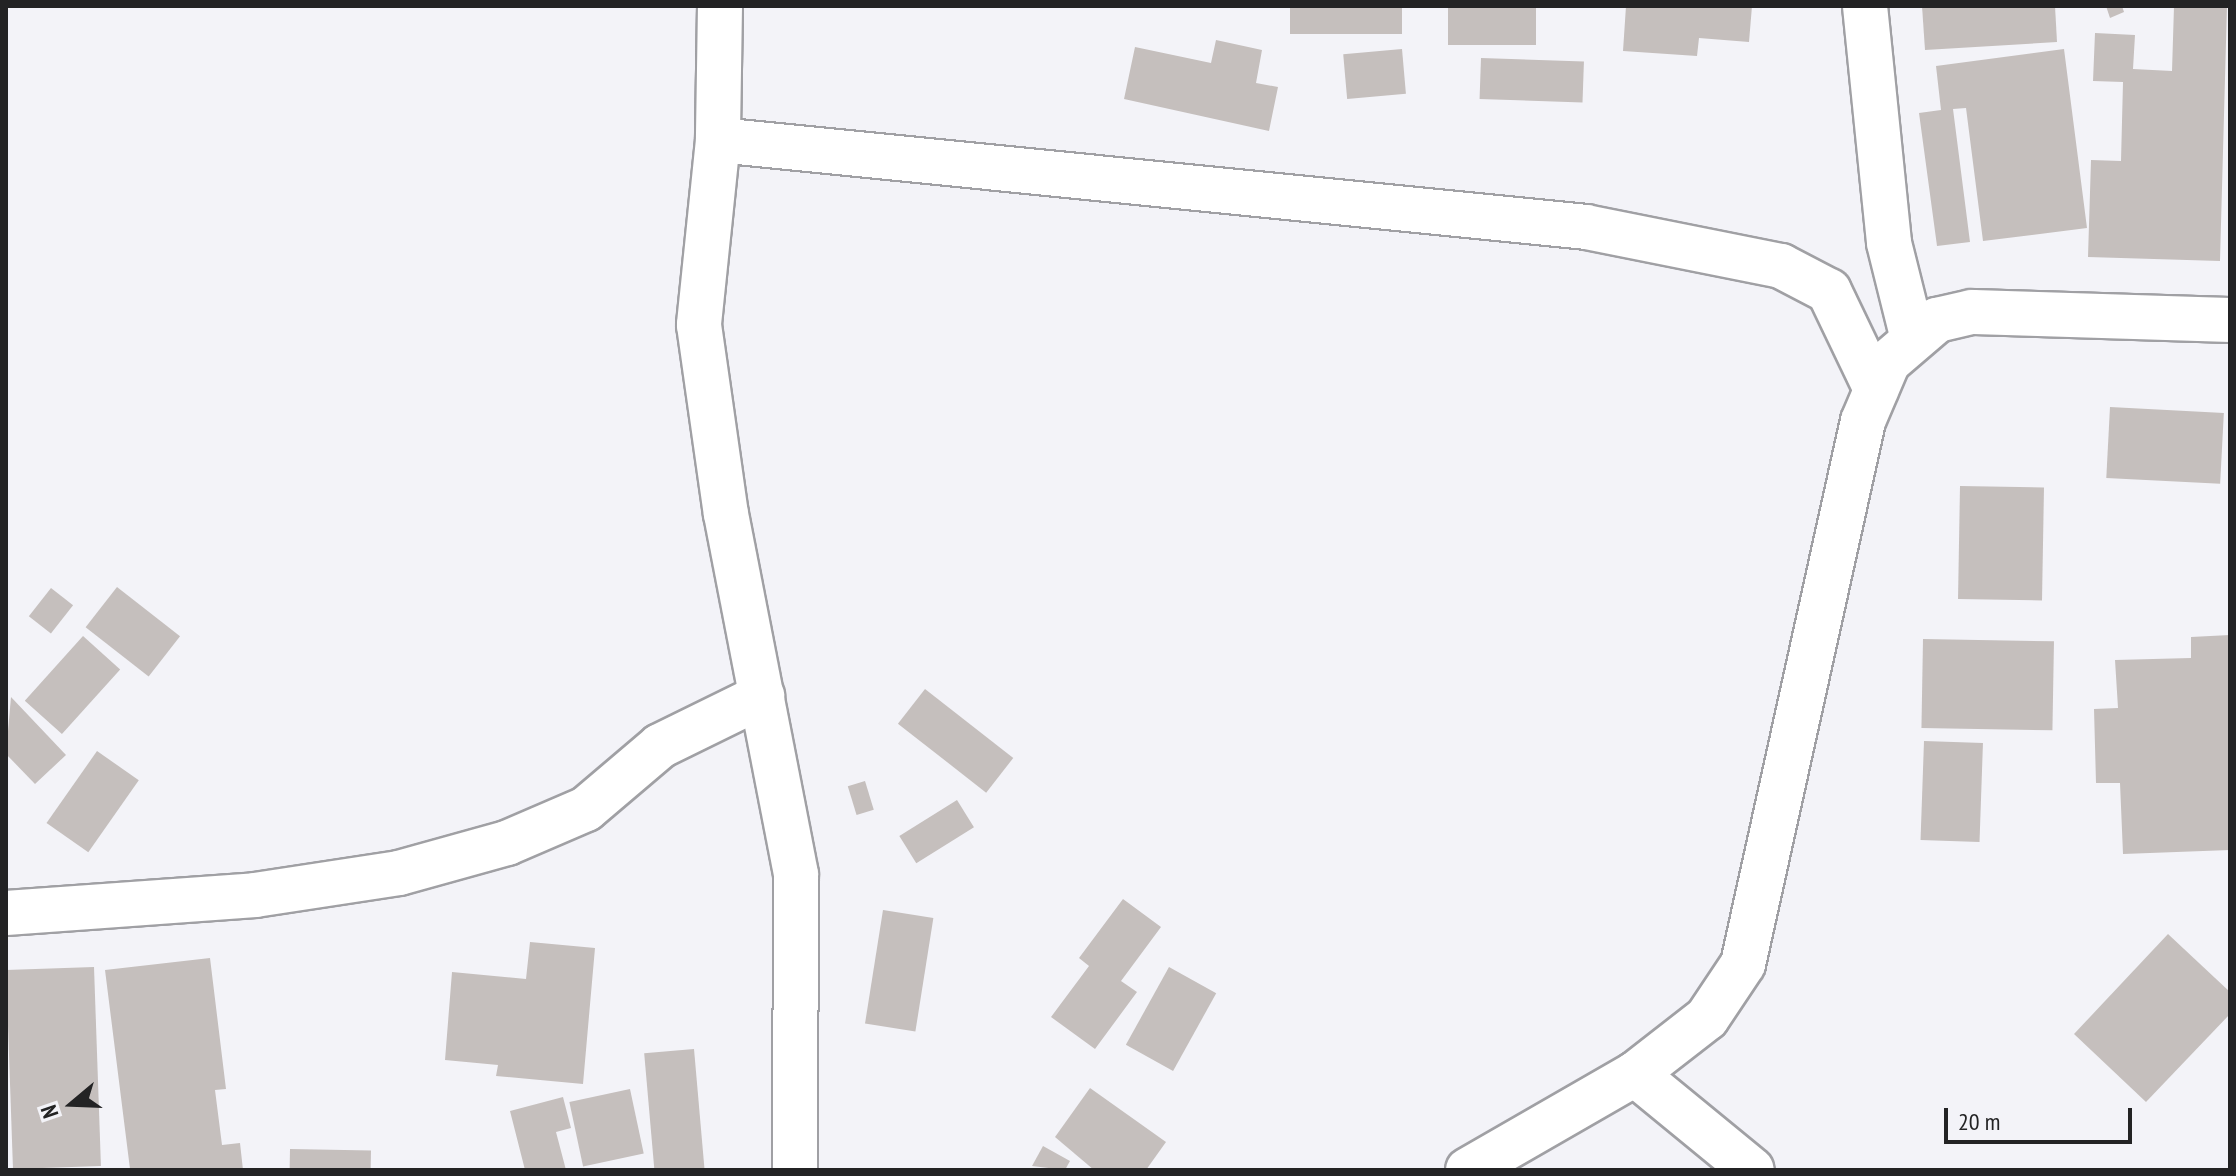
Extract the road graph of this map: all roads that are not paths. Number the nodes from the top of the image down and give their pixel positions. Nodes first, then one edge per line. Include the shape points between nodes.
1 (720, 6) edge
2 (1865, 6) edge
3 (718, 140) junction
4 (2230, 320) edge
5 (1912, 335) junction
6 (1876, 389) junction
7 (762, 696) junction
8 (6, 913) edge
9 (1635, 1074) junction
10 (795, 1170) edge
11 (1468, 1170) edge
12 (1752, 1170) edge

1 - 3 street
2 - 5 street via 1889,243
3 - 6 street via 1586,227 1781,266 1829,291
3 - 7 street via 699,325
4 - 5 street via 1972,312
5 - 6 street
6 - 9 street via 1743,964 1707,1018
7 - 8 street via 660,746 586,809 507,843 399,873 255,895
7 - 10 street via 796,874
9 - 11 street
9 - 12 street

